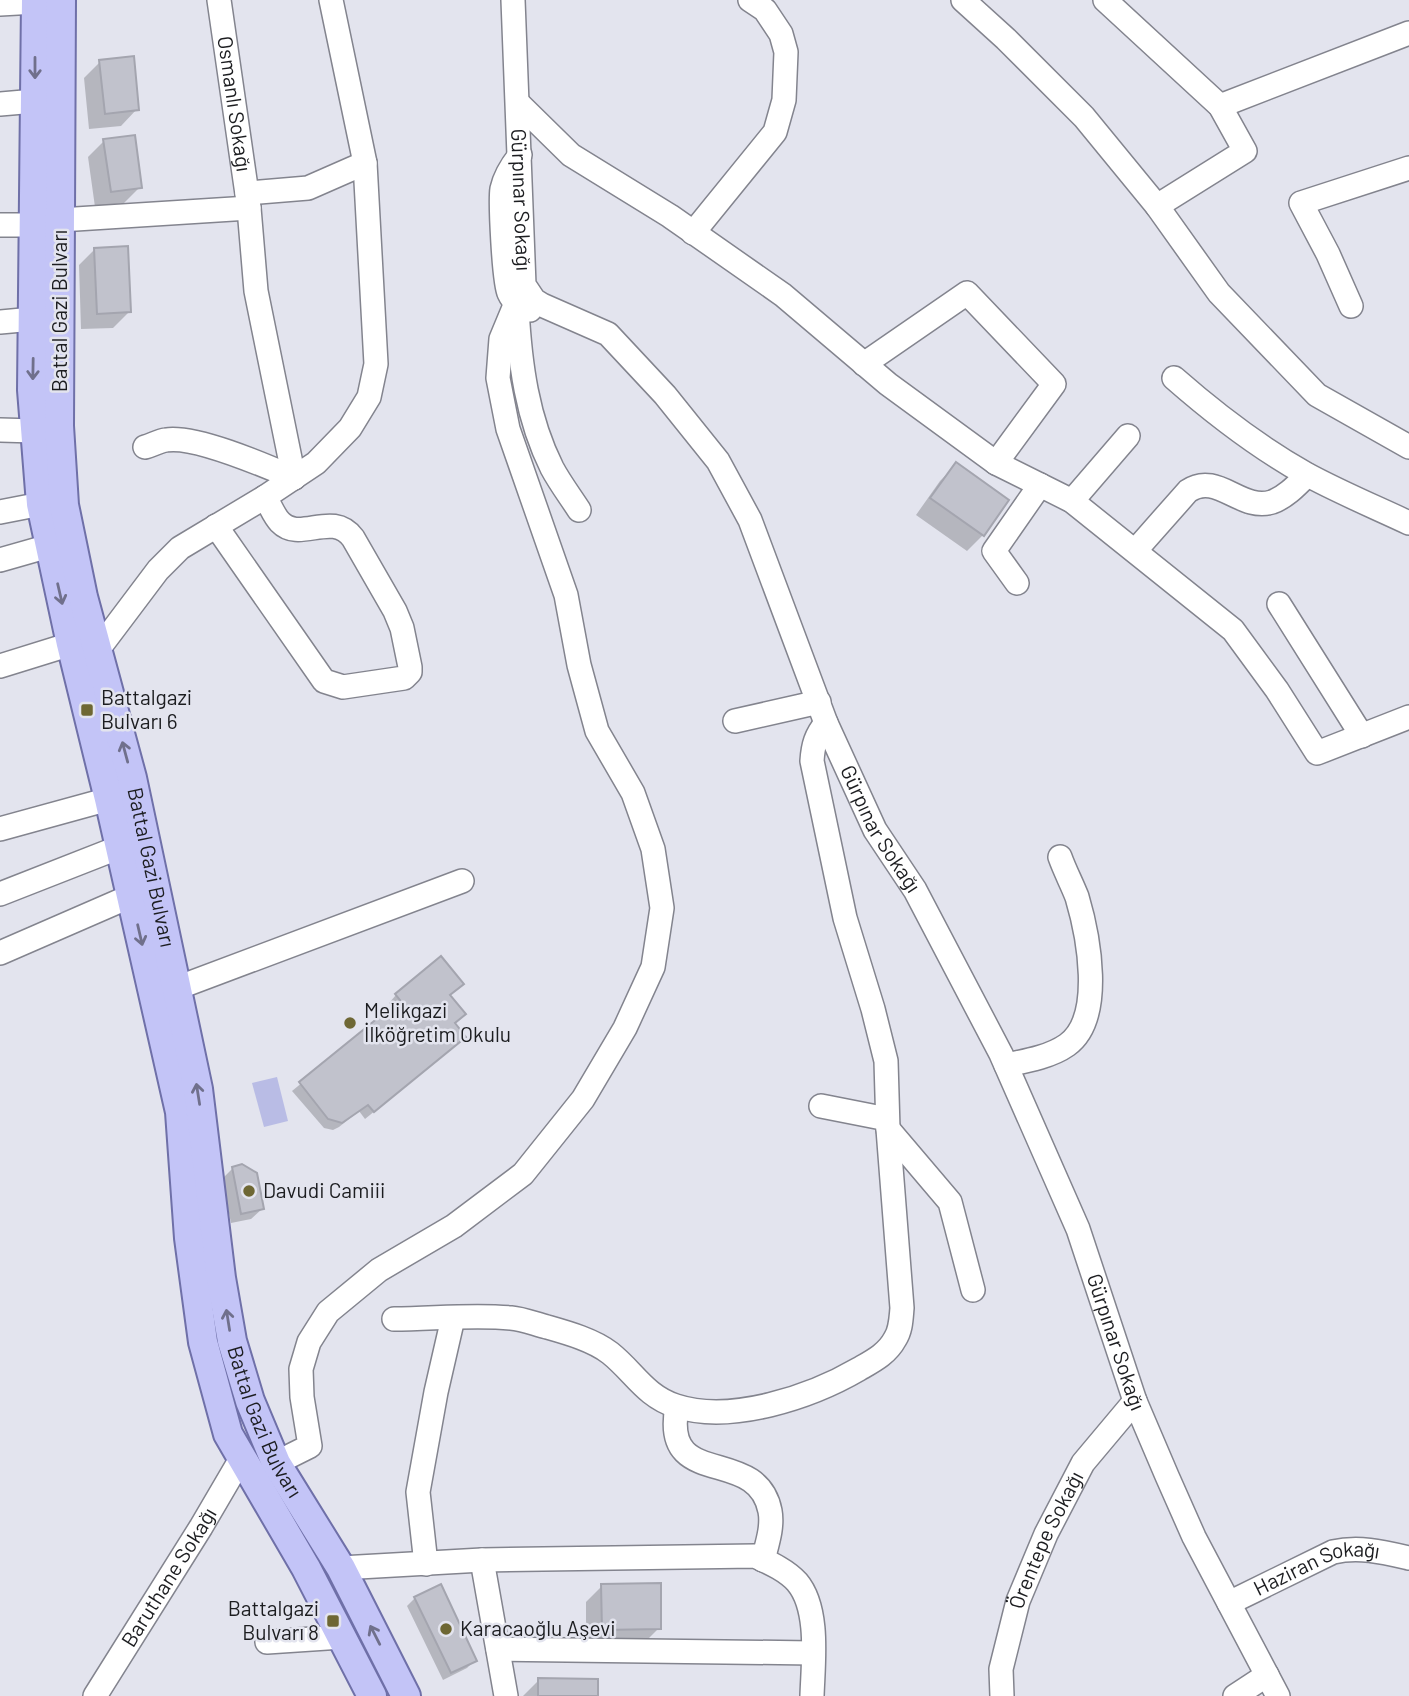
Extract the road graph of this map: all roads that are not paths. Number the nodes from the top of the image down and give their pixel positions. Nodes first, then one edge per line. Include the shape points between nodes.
1 (219, 0) edge
2 (331, 0) edge
3 (513, 0) edge
4 (751, 0) edge
5 (963, 0) edge
6 (1105, 0) edge
7 (44, 1) edge
8 (0, 4) edge
9 (1409, 33) edge
10 (35, 101) junction
11 (518, 103) junction
12 (0, 104) edge
13 (1220, 107) junction
14 (365, 163) junction
15 (1409, 168) edge
16 (248, 201) junction
17 (1157, 206) junction
18 (47, 223) junction
19 (0, 225) edge
20 (693, 233) junction
21 (522, 298) junction
22 (1351, 306) dead end
23 (33, 319) junction
24 (0, 322) edge
25 (864, 364) junction
26 (1174, 378) dead end
27 (0, 430) edge
28 (35, 430) junction
29 (1128, 436) dead end
30 (145, 447) dead end
31 (1409, 447) edge
32 (996, 463) junction
33 (1307, 475) junction
34 (294, 478) junction
35 (1040, 485) junction
36 (265, 498) junction
37 (1072, 501) junction
38 (41, 505) junction
39 (579, 510) dead end
40 (0, 512) edge
41 (1409, 523) edge
42 (216, 526) junction
43 (49, 546) junction
44 (1135, 551) junction
45 (0, 560) edge
46 (1017, 583) dead end
47 (1279, 604) dead end
48 (84, 647) junction
49 (0, 666) edge
50 (822, 713) junction
51 (1409, 718) edge
52 (735, 721) dead end
53 (1362, 736) junction
54 (109, 799) junction
55 (0, 829) edge
56 (120, 847) junction
57 (1060, 858) dead end
58 (462, 881) dead end
59 (0, 894) edge
60 (131, 896) junction
61 (0, 953) edge
62 (177, 988) junction
63 (1006, 1065) junction
64 (821, 1105) dead end
65 (887, 1124) junction
66 (973, 1290) dead end
67 (453, 1318) junction
68 (394, 1320) dead end
69 (1135, 1401) junction
70 (677, 1407) junction
71 (242, 1457) junction
72 (276, 1464) junction
73 (1409, 1558) edge
74 (482, 1560) junction
75 (763, 1560) junction
76 (426, 1563) junction
77 (341, 1568) junction
78 (1229, 1602) junction
79 (342, 1637) junction
80 (267, 1642) dead end
81 (498, 1649) junction
82 (813, 1653) junction
83 (1273, 1686) edge
84 (95, 1696) edge
85 (372, 1696) edge
86 (406, 1696) edge
87 (506, 1696) edge
88 (812, 1696) edge
89 (1002, 1696) edge
90 (1235, 1696) edge

1 - 16 street, Osmanlı Sokağı
2 - 14 street
3 - 11 street, Gürpınar Sokağı
4 - 20 street via 765,10 781,34 786,52 784,100 775,132
5 - 17 street via 1084,117
6 - 13 street
7 - 8 street
7 -> 10 main road, Battal Gazi Bulvarı
7 - 18 main road, Battal Gazi Bulvarı
9 - 13 street
10 - 12 street
10 - 18 main road, Battal Gazi Bulvarı
11 - 20 street via 571,155
11 - 21 street, Gürpınar Sokağı via 520,155 502,186 500,204 507,290
13 - 17 street via 1245,151
14 - 16 street via 308,188
14 - 34 street via 376,363 369,397 350,428
15 - 22 street via 1301,203
16 - 18 street
16 - 34 street, Osmanlı Sokağı via 256,291
17 - 31 street via 1219,293 1317,395
18 - 19 street
18 - 23 main road, Battal Gazi Bulvarı
18 - 48 main road, Battal Gazi Bulvarı via 64,505 83,597
20 - 25 street via 782,296
21 - 39 street via 520,360 530,415 552,469
21 - 50 street, Gürpınar Sokağı via 532,310 549,308 608,334 718,461 750,520
21 - 72 street via 501,339 498,378 508,429 566,595 597,731 633,793 653,849 662,908 653,967 625,1028 583,1099 523,1174 453,1226 379,1270 328,1312 309,1342 301,1369 310,1446
23 - 24 street
23 -> 28 main road, Battal Gazi Bulvarı
25 - 32 street
25 - 32 street via 967,293 1054,384
26 - 33 street via 1221,419
27 - 28 street
28 - 38 main road, Battal Gazi Bulvarı
29 - 37 street
30 - 34 street via 167,440 190,440
32 - 35 street
33 - 41 street
33 - 44 street via 1291,491 1262,504 1211,485 1195,486
34 - 36 street
35 - 37 street
35 - 46 street via 994,551
36 - 42 street
36 - 42 street via 286,526 332,525 349,532 402,628 410,667 404,678 342,687 324,681
37 - 44 street
38 - 40 street
38 - 43 main road, Battal Gazi Bulvarı
42 - 48 street via 180,548
43 - 45 street
43 -> 48 main road, Battal Gazi Bulvarı
44 - 53 street via 1233,630 1317,753
47 - 53 street
48 - 49 street
48 - 54 main road, Battal Gazi Bulvarı
62 -> 48 main road, Battal Gazi Bulvarı via 132,778
50 - 52 street
50 - 63 street, Gürpınar Sokağı via 875,830 915,890
50 - 65 street via 812,761 845,918 886,1061
51 - 53 street
54 - 55 street
54 - 56 main road, Battal Gazi Bulvarı
56 - 59 street
56 - 60 main road, Battal Gazi Bulvarı
57 - 63 street via 1087,935 1090,981 1084,1021 1067,1045
58 - 62 street
60 - 61 street
60 -> 71 main road, Battal Gazi Bulvarı via 180,1112 189,1238 203,1342 228,1434
72 -> 62 main road, Battal Gazi Bulvarı via 232,1340 198,1089
63 - 69 street, Gürpınar Sokağı via 1077,1229
64 - 65 street
65 - 66 street via 950,1202
65 - 70 street via 902,1308 899,1331 887,1351 833,1385 788,1401 740,1410
67 - 68 street
67 - 70 street via 512,1318 577,1336 610,1353 652,1395
67 - 76 street via 418,1492
69 - 78 street, Gürpınar Sokağı via 1194,1536
69 - 89 street, Örentepe Sokağı via 1083,1463 1046,1534 1018,1601 1001,1669
70 - 75 street via 676,1433 690,1456 701,1464 741,1473 765,1495 770,1530
71 - 79 main road, Battal Gazi Bulvarı
71 - 84 street, Baruthane Sokağı
72 - 77 main road, Battal Gazi Bulvarı
73 - 78 street, Haziran Sokağı via 1367,1549 1333,1552
74 - 75 street via 755,1556
74 - 76 street
74 - 81 street
75 - 82 street via 796,1581 805,1594
76 - 77 street
86 -> 77 main road, Battal Gazi Bulvarı
78 - 83 street, Gürpınar Sokağı
79 - 80 street
79 - 85 main road, Battal Gazi Bulvarı
81 - 82 street
81 - 87 street
82 - 88 street
83 - 90 street

